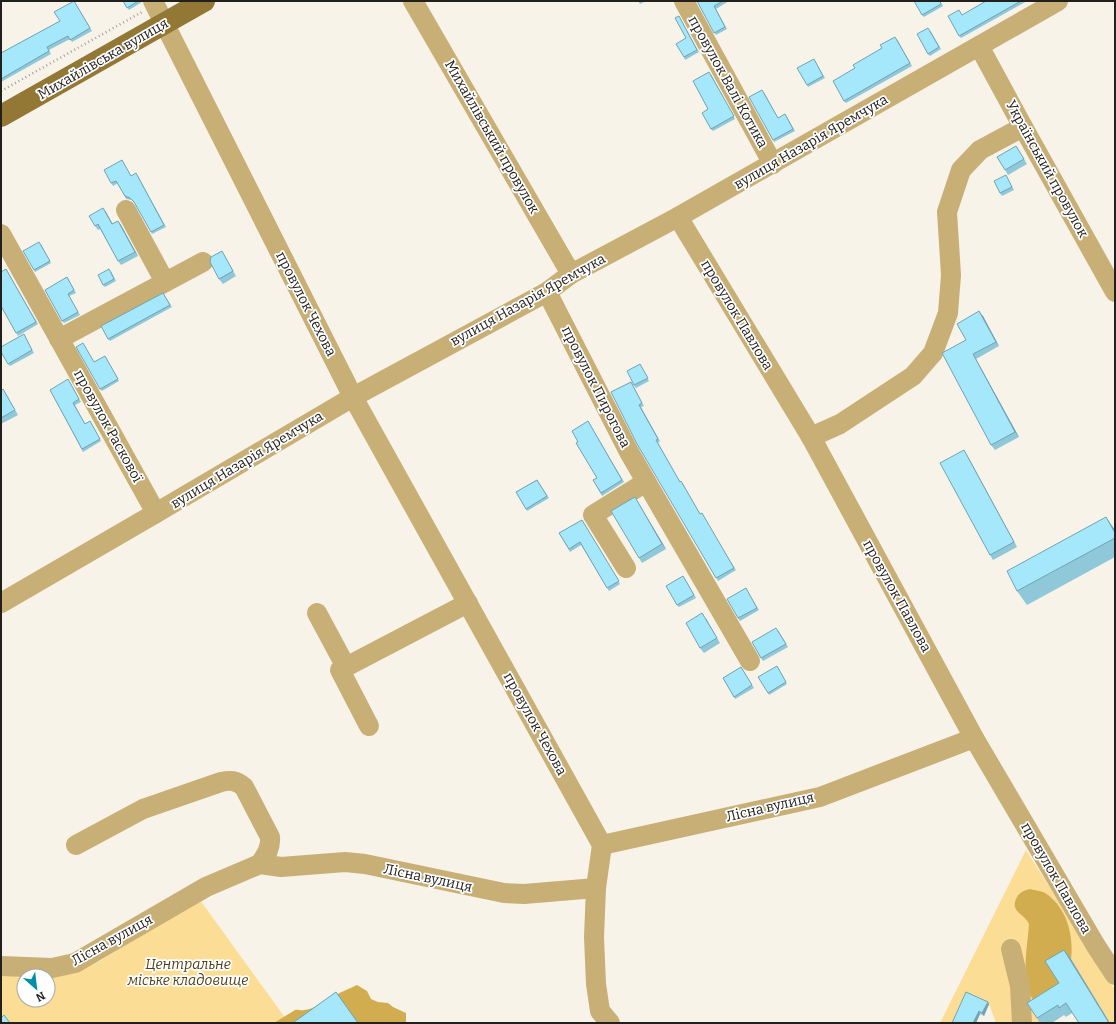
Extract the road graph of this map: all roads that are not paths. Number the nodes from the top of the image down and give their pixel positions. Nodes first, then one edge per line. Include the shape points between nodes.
1 (204, 1) edge
2 (413, 1) edge
3 (684, 1) edge
4 (1058, 1) edge
5 (158, 10) edge
6 (979, 46) junction
7 (1, 116) edge
8 (1023, 127) junction
9 (773, 164) junction
10 (126, 210) dead end
11 (678, 217) junction
12 (1, 234) edge
13 (203, 262) dead end
14 (571, 274) junction
15 (165, 282) junction
16 (547, 292) junction
17 (1115, 292) edge
18 (59, 339) junction
19 (353, 396) junction
20 (811, 437) junction
21 (646, 482) junction
22 (156, 513) junction
23 (626, 568) dead end
24 (1, 603) edge
25 (468, 603) junction
26 (317, 613) dead end
27 (750, 661) dead end
28 (346, 667) junction
29 (369, 726) dead end
30 (974, 738) junction
31 (76, 845) dead end
32 (602, 845) junction
33 (260, 864) junction
34 (596, 888) junction
35 (1011, 949) dead end
36 (1, 966) edge
37 (1115, 975) edge
38 (610, 1023) edge
39 (1022, 1023) edge

1 - 5 main road, Михайлівська вулиця
2 - 14 street, Михайлівський провулок
3 - 9 street, провулок Валі Котика
4 - 6 street, вулиця Назарія Яремчука
5 - 7 main road, Михайлівська вулиця
5 - 19 street, провулок Чехова
6 - 8 street, Український провулок
6 - 9 street, вулиця Назарія Яремчука
8 - 17 street, Український провулок
8 - 20 street via 980,150 961,170 947,212 951,275 948,312 933,353 914,376 840,424
9 - 11 street, вулиця Назарія Яремчука
10 - 15 street
11 - 14 street, вулиця Назарія Яремчука
11 - 20 street, провулок Павлова
12 - 18 street, провулок Раскової
13 - 15 street
14 - 16 street, вулиця Назарія Яремчука
15 - 18 street
16 - 19 street, вулиця Назарія Яремчука
16 - 21 street, провулок Пирогова
18 - 22 street, провулок Раскової
19 - 22 street, вулиця Назарія Яремчука
19 - 25 street, провулок Чехова
20 - 30 street, провулок Павлова
21 - 23 street via 593,515
21 - 27 street, провулок Пирогова
22 - 24 street, вулиця Назарія Яремчука
25 - 28 street
25 - 32 street, провулок Чехова
26 - 28 street
28 - 29 street via 340,670
30 - 32 street, Лісна вулиця via 820,797
30 - 37 street, провулок Павлова
31 - 33 street via 144,809 230,780 244,787 270,837 271,844
32 - 34 street
33 - 34 street, Лісна вулиця via 281,867 346,862 366,864 504,894
33 - 36 street, Лісна вулиця via 206,887 75,963 52,968
34 - 38 street via 596,984 600,1011
35 - 39 street via 1020,986

